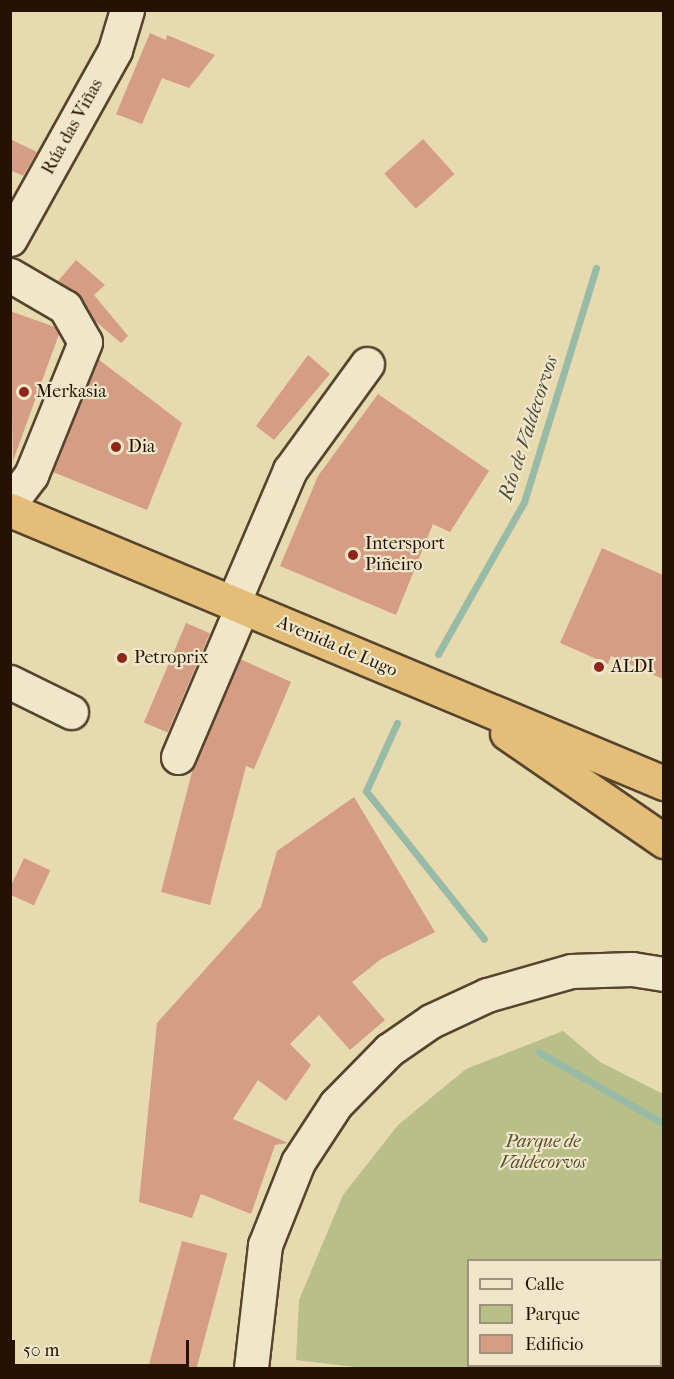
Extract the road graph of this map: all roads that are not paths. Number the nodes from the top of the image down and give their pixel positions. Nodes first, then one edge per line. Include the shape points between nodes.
1 (127, 10) edge
2 (10, 239) edge
3 (10, 275) edge
4 (367, 364) dead end
5 (10, 503) edge
6 (10, 510) edge
7 (238, 605) junction
8 (10, 682) edge
9 (445, 692) junction
10 (71, 712) dead end
11 (178, 757) dead end
12 (663, 783) edge
13 (663, 841) edge
14 (663, 974) edge
15 (663, 995) edge
16 (251, 1368) edge
17 (271, 1368) edge

1 - 2 street, Rúa das Viñas via 116,50
3 - 5 street via 65,307 85,342 31,475
4 - 7 street via 290,470
6 - 7 highway, Avenida de Lugo
7 - 9 highway, Avenida de Lugo
7 - 11 street
8 - 10 street
9 - 12 highway, Avenida de Lugo
9 - 13 highway
14 - 16 street via 632,969 571,971 486,995 431,1021 389,1050 336,1104 298,1162 265,1245
15 - 17 street via 581,993 498,1011 445,1034 405,1061 353,1113 316,1169 281,1255

